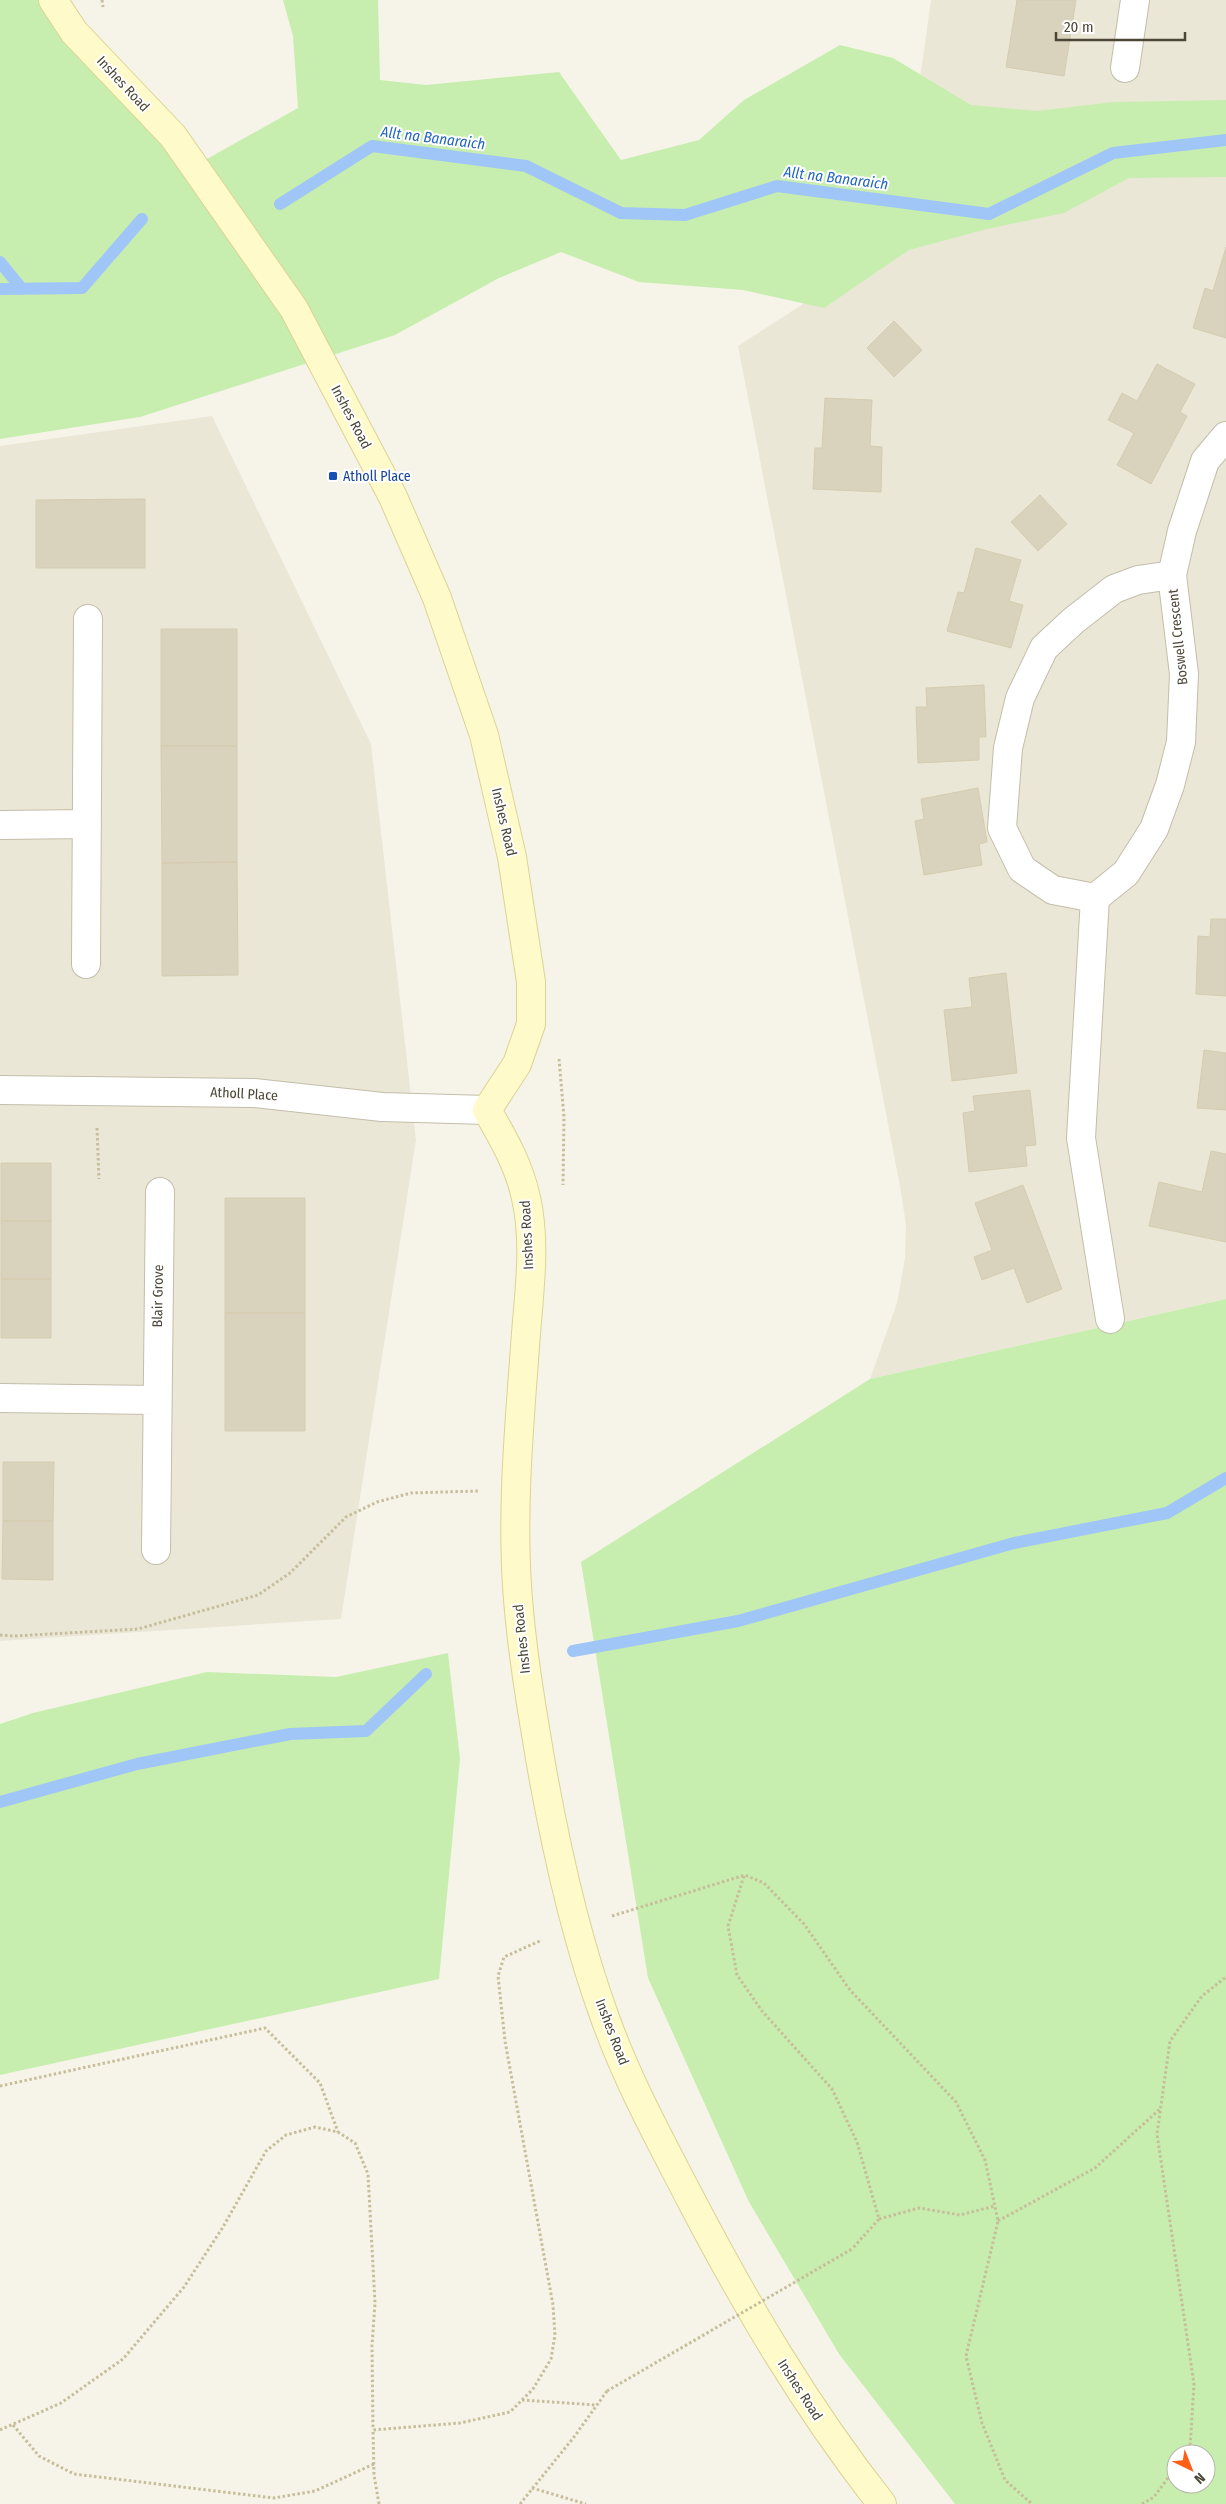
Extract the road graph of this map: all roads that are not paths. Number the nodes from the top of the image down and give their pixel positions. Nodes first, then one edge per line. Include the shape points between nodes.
1 (53, 0) edge
2 (1135, 0) edge
3 (1125, 68) dead end
4 (1226, 436) edge
5 (1172, 575) junction
6 (88, 619) dead end
7 (87, 824) junction
8 (0, 825) edge
9 (1095, 898) junction
10 (86, 964) dead end
11 (0, 1090) edge
12 (487, 1110) junction
13 (160, 1192) dead end
14 (1110, 1319) dead end
15 (0, 1398) edge
16 (156, 1400) junction
17 (156, 1550) dead end
18 (882, 2504) edge

1 - 12 street, Inshes Road via 74,32 173,136 294,309 393,497 437,598 484,735 512,857 531,982 531,1024 516,1064
2 - 3 street
4 - 5 street, Boswell Crescent via 1205,461 1182,531
5 - 9 street, Boswell Crescent via 1184,674 1182,742 1154,829 1126,873
5 - 9 street, Boswell Crescent via 1138,580 1114,589 1044,648 1020,698 1008,748 1002,828 1022,869 1053,890
6 - 7 street
7 - 8 street
7 - 10 street
9 - 14 street via 1081,1138
11 - 12 street, Atholl Place via 254,1093 382,1107
12 - 18 street, Inshes Road via 513,1154 527,1200 531,1259 514,1491 517,1587 527,1685 553,1828 577,1928 604,2017 640,2105 730,2274 793,2382 839,2450
13 - 16 street, Blair Grove
15 - 16 street
16 - 17 street, Blair Grove

